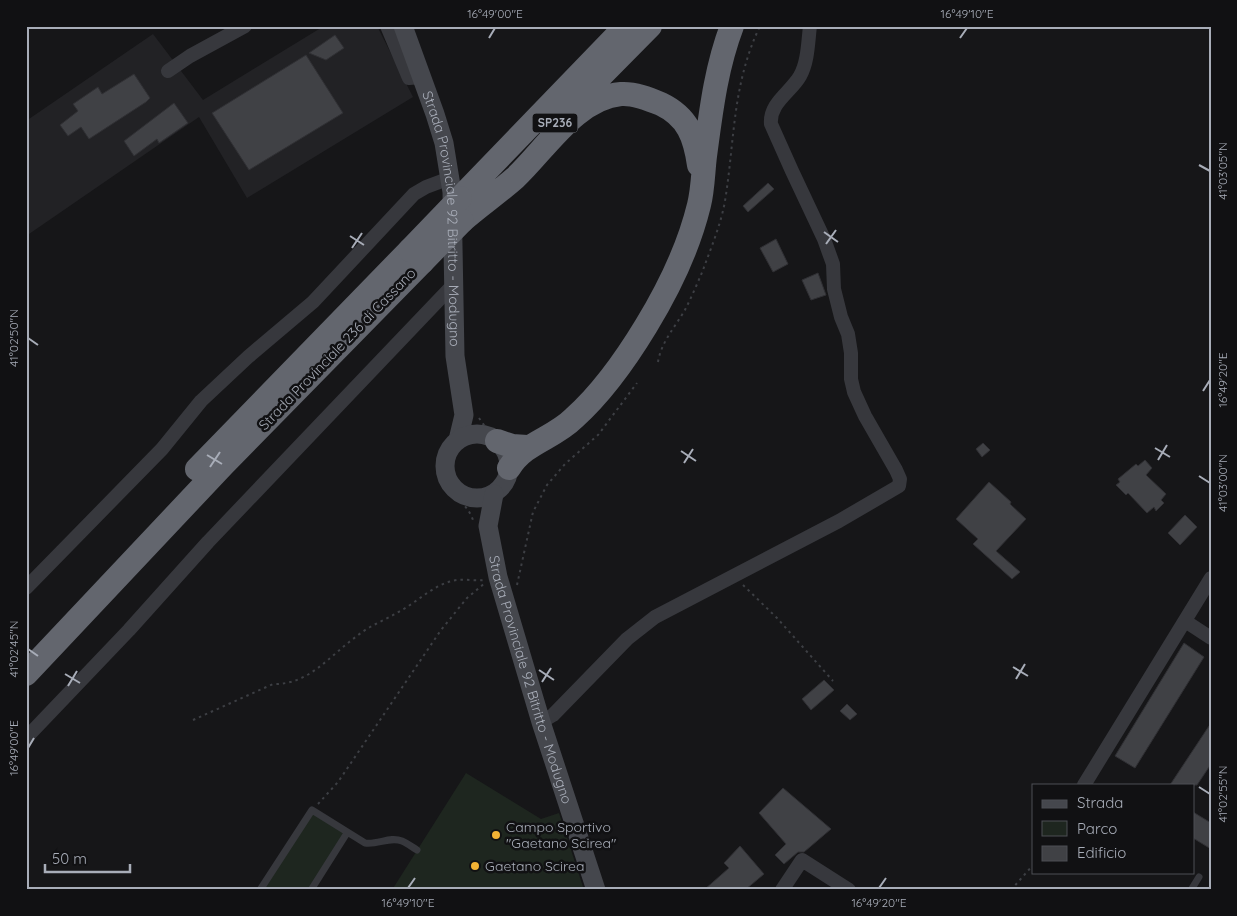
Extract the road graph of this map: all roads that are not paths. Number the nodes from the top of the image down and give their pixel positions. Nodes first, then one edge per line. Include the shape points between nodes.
1 (245, 26) edge
2 (387, 26) edge
3 (403, 26) edge
4 (615, 26) edge
5 (626, 26) edge
6 (650, 26) edge
7 (732, 26) edge
8 (810, 26) edge
9 (168, 71) dead end
10 (421, 76) junction
11 (537, 119) junction
12 (457, 199) junction
13 (699, 204) junction
14 (416, 256) junction
15 (454, 284) junction
16 (464, 415) junction
17 (491, 438) junction
18 (452, 443) junction
19 (527, 447) junction
20 (510, 468) junction
21 (494, 494) junction
22 (463, 495) junction
23 (481, 526) junction
24 (1211, 578) edge
25 (26, 588) edge
26 (1185, 621) junction
27 (1211, 638) edge
28 (26, 651) edge
29 (26, 674) edge
30 (540, 722) junction
31 (26, 738) edge
32 (1085, 784) edge
33 (347, 832) junction
34 (417, 850) dead end
35 (799, 864) junction
36 (1199, 877) dead end
37 (260, 890) edge
38 (310, 890) edge
39 (596, 890) edge
40 (771, 890) edge
41 (782, 890) edge
42 (849, 890) edge
43 (1191, 890) edge

1 - 9 street
2 - 10 street via 409,78
3 - 10 main road, Strada Provinciale 92 Bitritto - Modugno
4 - 11 highway via 578,66
5 - 11 highway, Strada Provinciale 236 di Cassano / SP236
6 - 12 highway, Strada Provinciale 236 di Cassano / SP236
7 - 13 highway via 713,95
8 - 30 street via 801,74 776,104 770,115 771,124 833,264 834,289 848,334 854,392 900,479 898,486 839,521 655,617 627,638 553,715
10 - 12 main road, Strada Provinciale 92 Bitritto - Modugno via 444,143
11 - 12 highway, Strada Provinciale 236 di Cassano / SP236
12 - 13 highway via 516,178 577,114 602,99 621,94 646,98 668,107 685,122 696,143
12 - 14 highway, Strada Provinciale 236 di Cassano / SP236, bridge
12 - 15 main road, Strada Provinciale 92 Bitritto - Modugno via 452,192
12 - 25 street via 426,187 414,194 313,302 201,401 162,449
13 - 19 highway via 681,259 647,325 615,372 573,420
14 - 28 highway, Strada Provinciale 236 di Cassano / SP236 via 211,454
14 - 29 highway, Strada Provinciale 236 di Cassano / SP236
15 - 16 main road, Strada Provinciale 92 Bitritto - Modugno via 455,356
15 - 31 street
16 - 17 main road via 473,426
16 - 18 main road
17 - 18 main road via 466,436
17 - 19 highway via 512,446
17 - 20 main road via 506,453
18 - 22 main road via 445,469 454,489
19 - 20 highway
20 - 21 main road via 502,487
21 - 22 main road via 484,498
21 - 23 main road
22 - 23 main road via 474,504
23 - 30 main road, Strada Provinciale 92 Bitritto - Modugno
24 - 26 street
26 - 27 street
26 - 32 street
30 - 39 main road, Strada Provinciale 92 Bitritto - Modugno
33 - 34 lane via 365,843 402,840
33 - 37 lane via 312,810
33 - 38 lane
35 - 40 street
35 - 41 street
35 - 42 street
36 - 43 lane

